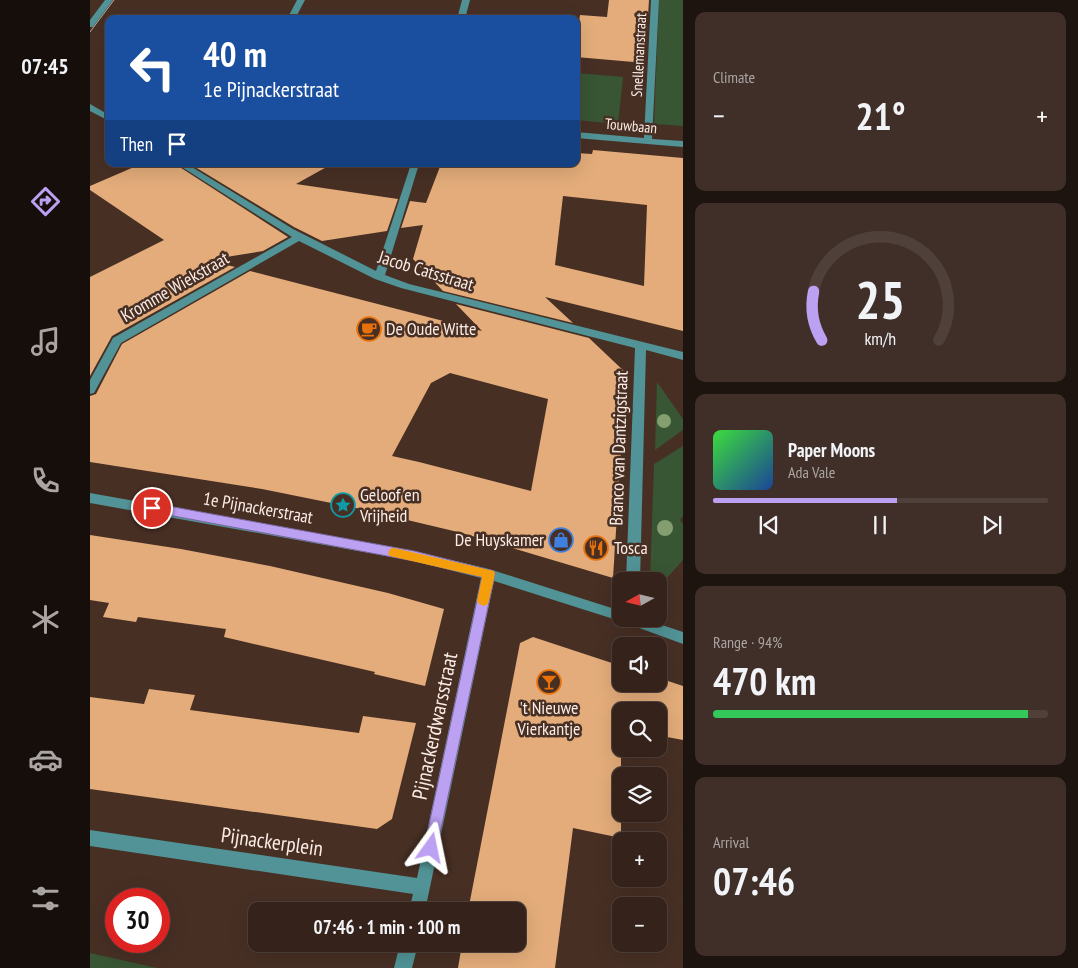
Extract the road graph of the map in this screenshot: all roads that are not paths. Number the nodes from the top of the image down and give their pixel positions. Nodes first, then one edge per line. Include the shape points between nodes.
1 (109, 0) edge
2 (301, 0) edge
3 (466, 0) edge
4 (655, 0) edge
5 (293, 15) edge
6 (462, 15) edge
7 (90, 25) edge
8 (90, 107) edge
9 (105, 116) edge
10 (580, 135) edge
11 (648, 141) junction
12 (683, 144) edge
13 (186, 167) edge
14 (414, 167) edge
15 (300, 236) junction
16 (379, 277) junction
17 (641, 346) junction
18 (683, 356) edge
19 (90, 390) edge
20 (90, 498) edge
21 (633, 572) edge
22 (489, 574) junction
23 (612, 614) edge
24 (654, 628) edge
25 (683, 638) edge
26 (90, 838) edge
27 (423, 887) junction
28 (419, 902) edge
29 (407, 952) edge
30 (403, 968) edge

1 - 7 street
2 - 5 street
3 - 6 street
4 - 11 street, Snellemanstraat
8 - 9 street
10 - 11 street, Touwbaan
11 - 12 street, Touwbaan
13 - 15 street, Jacob Catsstraat
14 - 16 street
15 - 16 street, Jacob Catsstraat
15 - 19 street, Kromme Wiekstraat via 117,340
16 - 17 street, Jacob Catsstraat
17 - 18 street, Jacob Catsstraat
17 - 21 street, Branco van Dantzigstraat
20 - 22 street, 1e Pijnackerstraat via 404,554
22 - 23 street, 1e Pijnackerstraat
22 - 27 street, Pijnackerdwarsstraat
24 - 25 street, 1e Pijnackerstraat
26 - 27 street, Pijnackerplein
27 - 28 street
29 - 30 street

